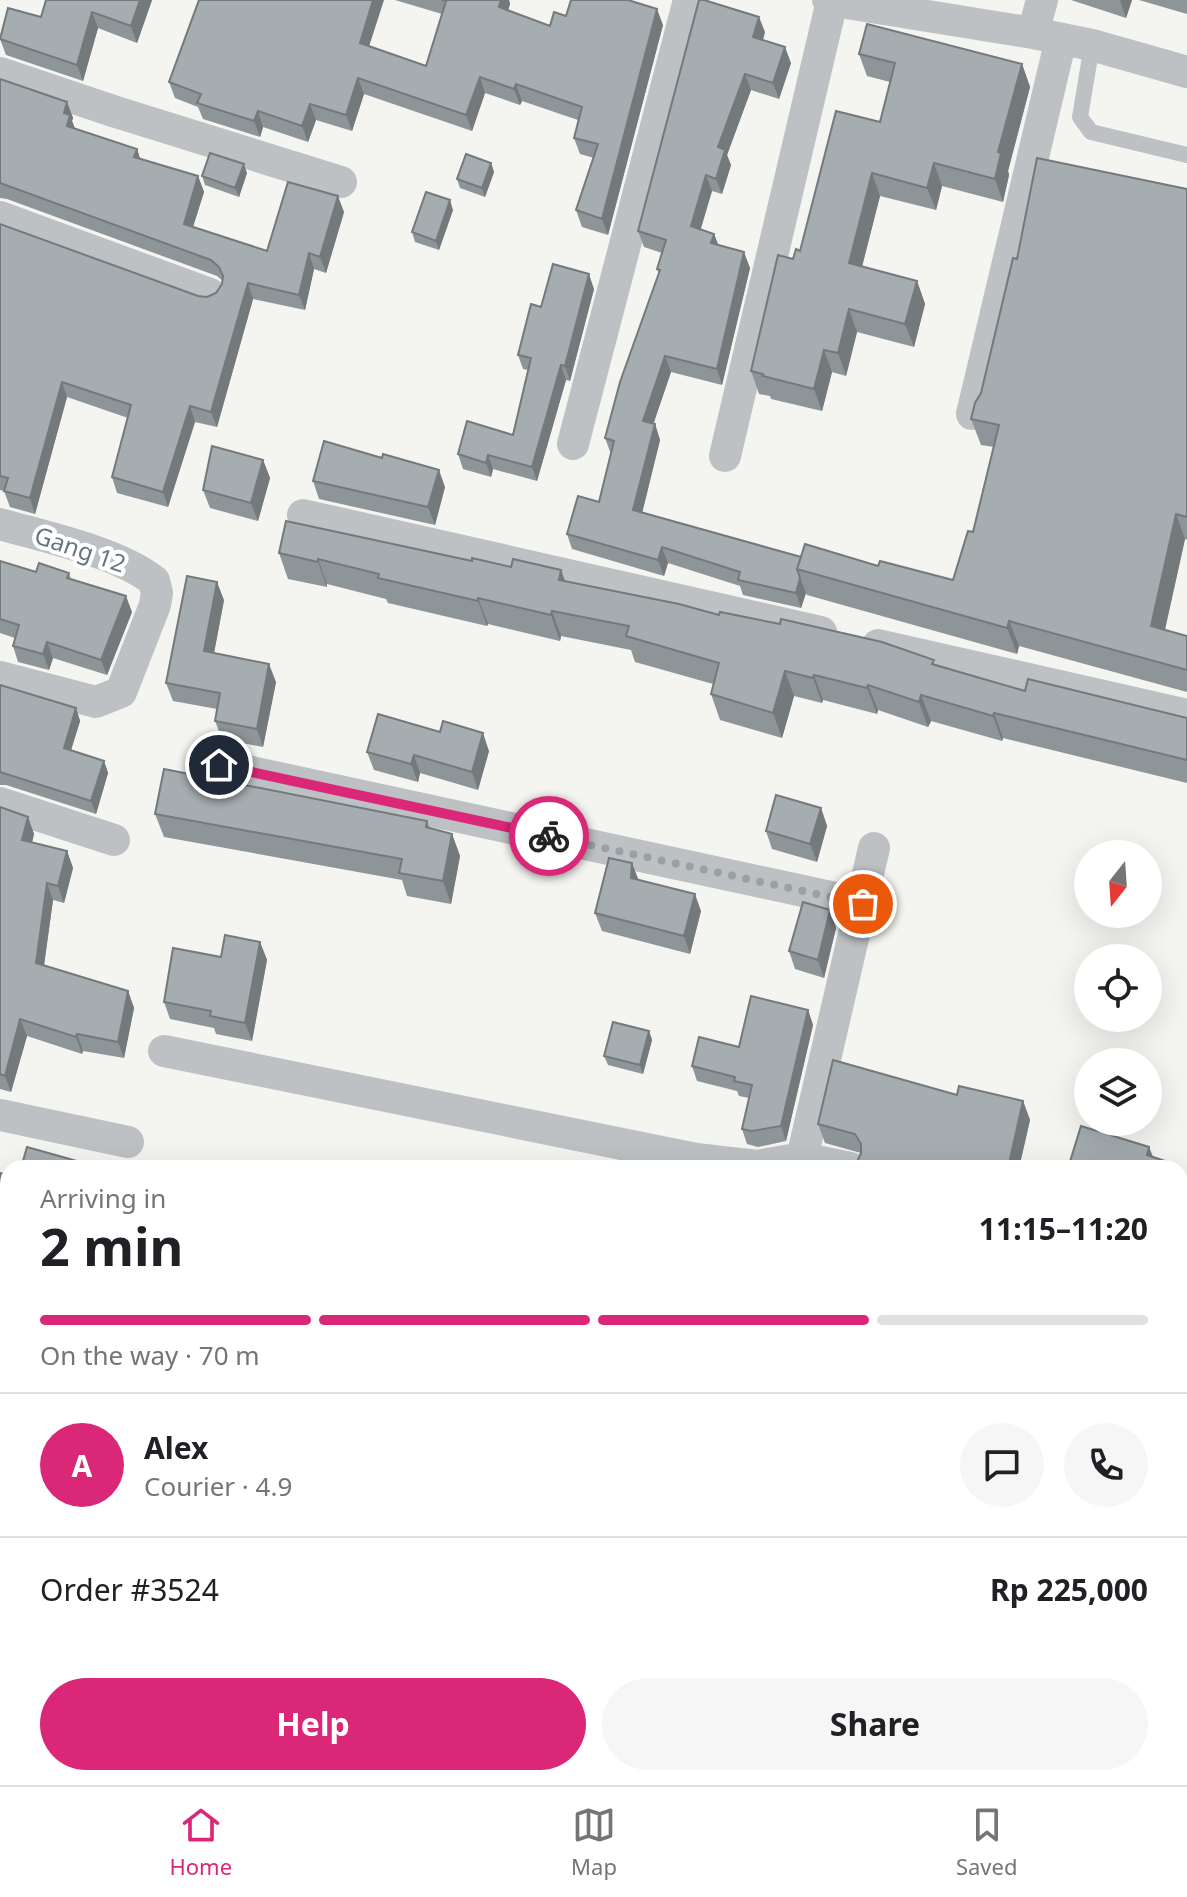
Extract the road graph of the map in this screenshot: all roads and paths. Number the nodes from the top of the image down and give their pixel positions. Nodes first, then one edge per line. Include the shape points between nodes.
1 (689, 0) edge
2 (1042, 0) edge
3 (830, 1) edge
4 (1062, 39) junction
5 (1187, 72) edge
6 (0, 73) edge
7 (1187, 155) edge
8 (341, 182) dead end
9 (0, 217) edge
10 (210, 294) edge
11 (972, 414) edge
12 (573, 444) dead end
13 (725, 456) dead end
14 (303, 515) dead end
15 (0, 524) edge
16 (0, 677) edge
17 (1187, 715) edge
18 (219, 765) dead end
19 (0, 803) edge
20 (114, 840) dead end
21 (874, 848) dead end
22 (863, 904) junction
23 (164, 1051) dead end
24 (0, 1115) edge
25 (128, 1142) dead end
26 (802, 1158) junction
27 (705, 1160) edge
28 (791, 1160) edge
29 (812, 1160) edge

1 - 12 street
2 - 4 street
3 - 4 street
3 - 13 street
4 - 5 street
4 - 7 lane via 1080,117 1091,132
4 - 11 street
6 - 8 street
9 - 10 street
14 - 17 street
15 - 16 street, Gang 12 via 133,568 154,581 157,593 121,692 96,702
18 - 22 street
19 - 20 street
21 - 22 street
22 - 26 street
23 - 27 street
24 - 25 street
26 - 28 street
26 - 29 street

